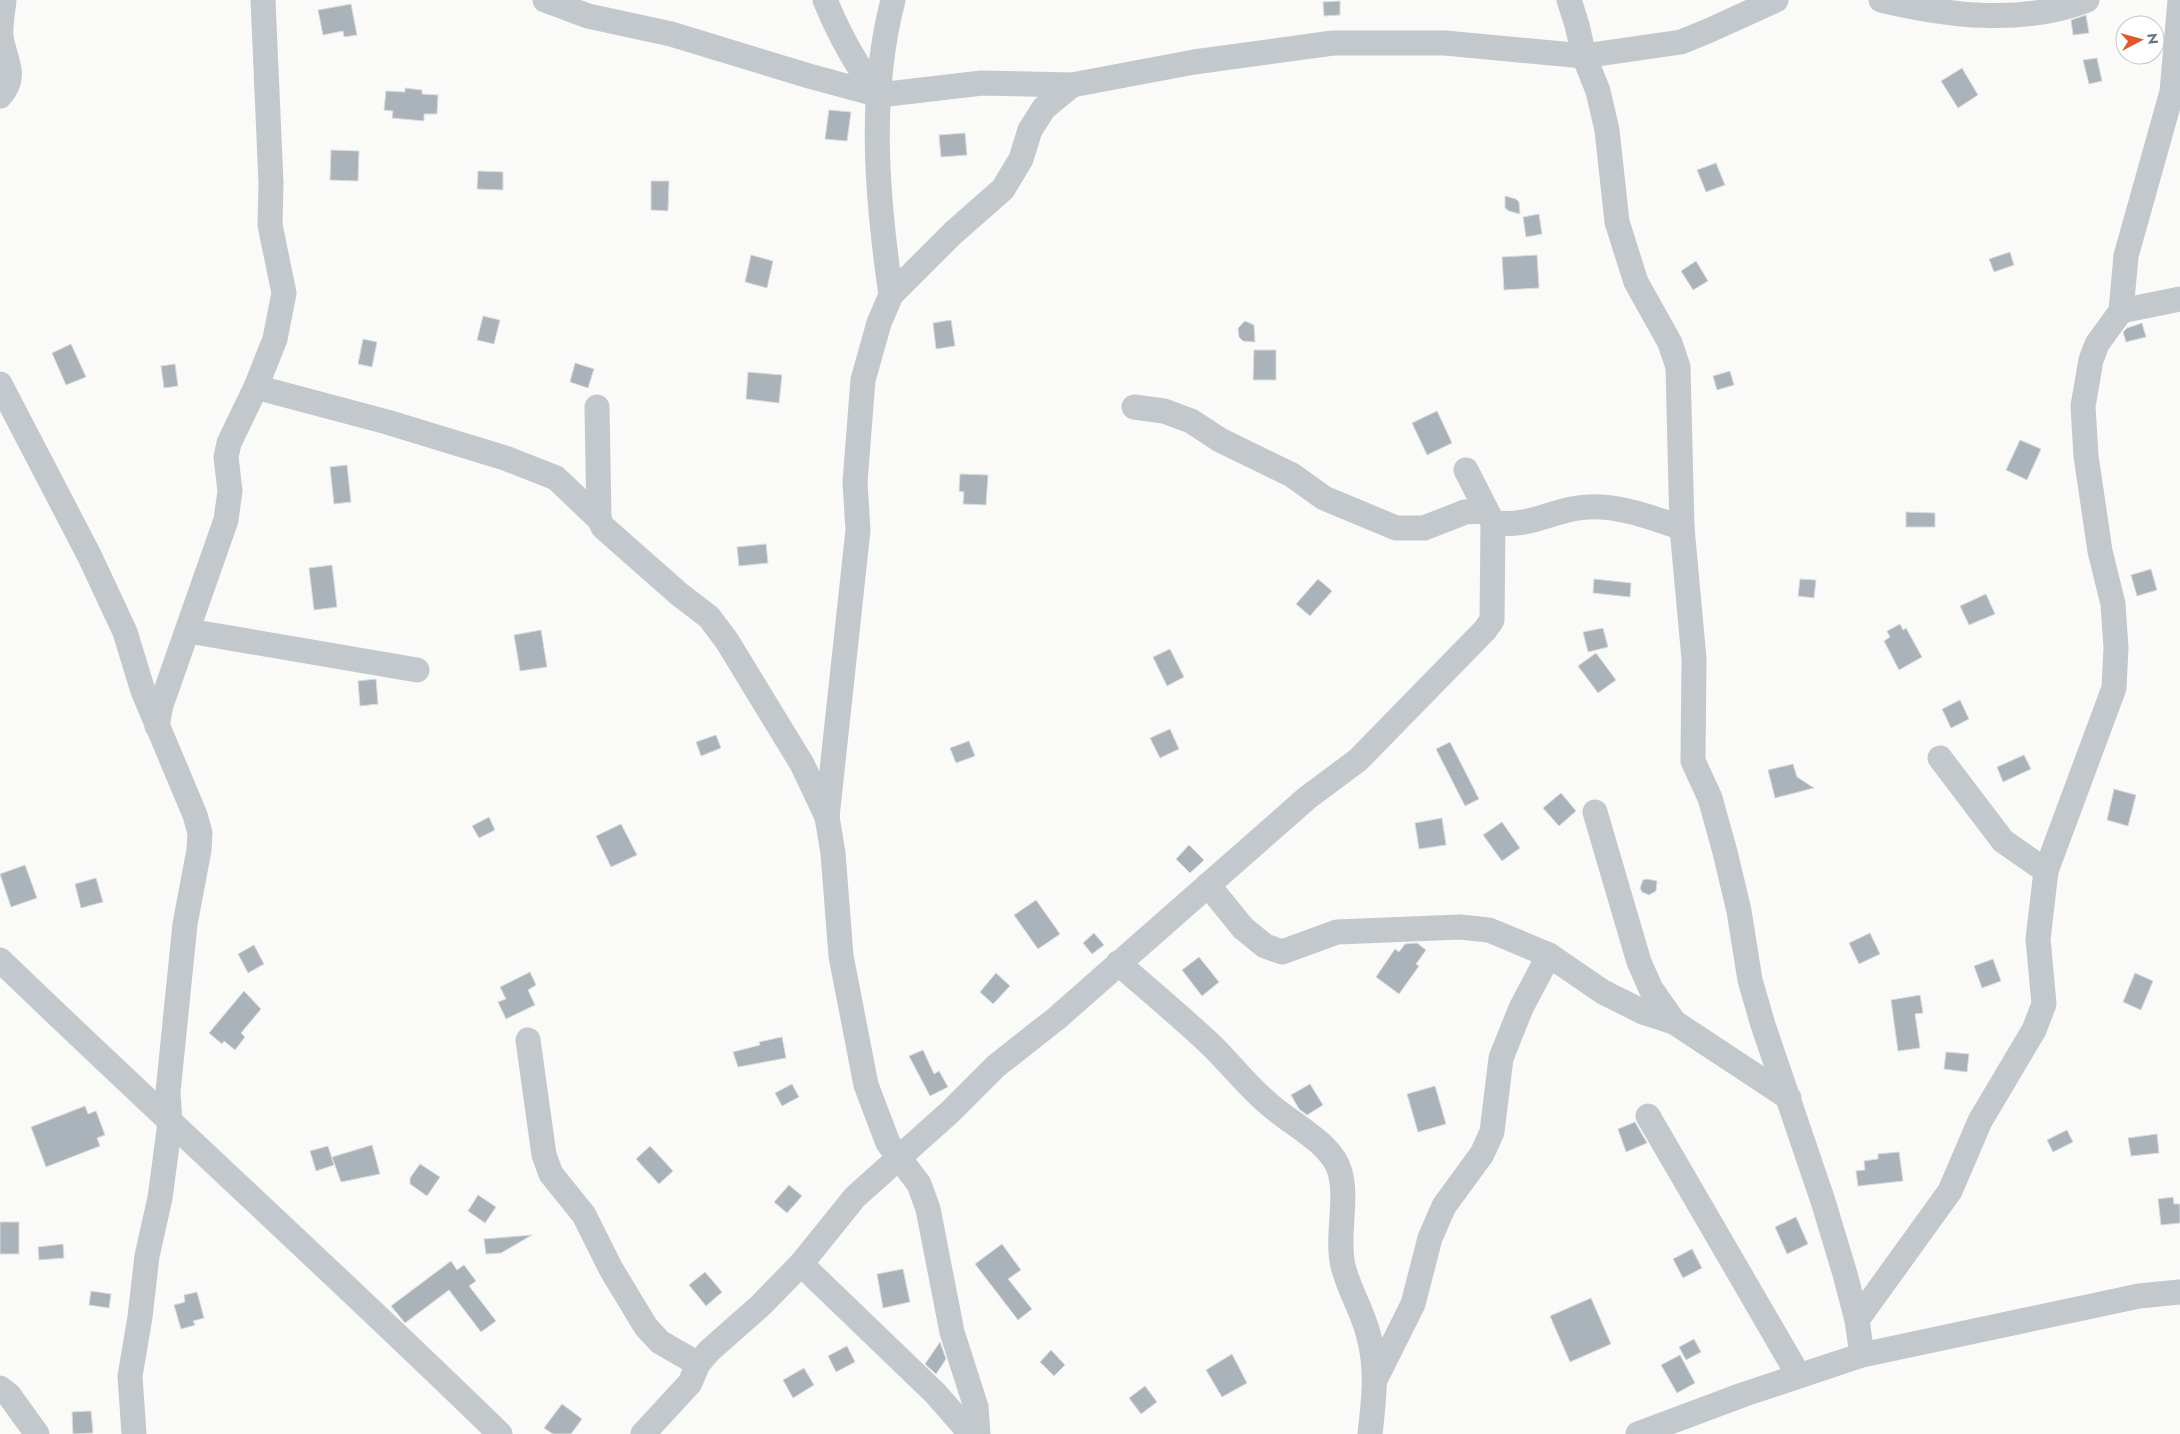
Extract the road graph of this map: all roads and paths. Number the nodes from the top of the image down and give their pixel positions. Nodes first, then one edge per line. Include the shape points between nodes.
1 (4, 0) edge
2 (263, 0) edge
3 (545, 0) edge
4 (825, 0) edge
5 (893, 0) edge
6 (1569, 0) edge
7 (1776, 0) edge
8 (1881, 0) edge
9 (2087, 0) edge
10 (2180, 0) edge
11 (1584, 56) junction
12 (1072, 85) junction
13 (879, 94) junction
14 (0, 96) edge
15 (891, 295) junction
16 (2180, 299) edge
17 (2121, 311) junction
18 (0, 384) edge
19 (256, 387) junction
20 (597, 407) dead end
21 (1134, 407) dead end
22 (1466, 470) dead end
23 (1489, 517) junction
24 (599, 519) junction
25 (1682, 528) junction
26 (189, 630) junction
27 (417, 670) dead end
28 (157, 726) junction
29 (1940, 758) dead end
30 (1595, 812) dead end
31 (827, 817) junction
32 (2046, 871) junction
33 (1208, 885) junction
34 (1549, 955) junction
35 (0, 960) edge
36 (1118, 963) junction
37 (1674, 1022) junction
38 (528, 1040) dead end
39 (1789, 1098) junction
40 (1648, 1116) dead end
41 (170, 1123) junction
42 (899, 1159) junction
43 (802, 1264) junction
44 (2180, 1292) edge
45 (1857, 1320) junction
46 (1862, 1355) junction
47 (698, 1364) junction
48 (1799, 1376) junction
49 (1376, 1378) junction
50 (0, 1388) edge
51 (37, 1434) edge
52 (134, 1434) edge
53 (500, 1434) edge
54 (643, 1434) edge
55 (971, 1434) edge
56 (978, 1434) edge
57 (1370, 1434) edge
58 (1638, 1434) edge

1 - 14 street via 1,35 11,77 8,88
2 - 19 street via 270,225 284,294 275,339
3 - 13 street via 588,16 680,36
4 - 13 street via 864,76
5 - 13 street via 882,54
6 - 11 street
7 - 11 street via 1681,42
8 - 9 street via 2002,17 2057,11
10 - 17 street via 2172,92 2126,256
11 - 12 street via 1445,42 1333,43 1194,62
11 - 25 street via 1598,91 1607,130 1617,222 1636,282 1670,343 1678,367
12 - 13 street via 982,83
12 - 15 street via 1044,108 1030,130 1021,159 1003,189
13 - 15 street via 881,227
15 - 31 street via 863,380 856,482 858,530
16 - 17 street
17 - 32 street via 2096,344 2090,360 2083,406 2086,456 2100,551 2113,604 2114,688
18 - 28 street via 89,555 125,632
19 - 24 street via 387,422 504,458 556,478
19 - 26 street via 226,457 230,491 226,520
20 - 24 street
21 - 23 street via 1191,421 1220,440 1292,475 1324,498 1396,528 1424,528 1465,512
22 - 23 street
23 - 25 street via 1514,525 1573,508 1617,509
23 - 33 street via 1492,620 1485,630 1358,760 1307,798
24 - 31 street via 612,536 709,617 802,764
25 - 39 street via 1694,659 1693,761 1710,798 1738,911 1750,980
26 - 27 street
26 - 28 street
28 - 41 street via 200,833 185,924 168,1082
29 - 32 street via 2003,841
30 - 37 street via 1638,962 1651,989
31 - 42 street via 834,852 841,956 866,1086 888,1143
32 - 45 street via 2038,939 2044,1004 2041,1017 1980,1121 1950,1191
33 - 34 street via 1243,928 1265,946 1282,952 1337,932 1460,927 1489,930
33 - 36 street
34 - 37 street via 1604,992 1644,1012
34 - 49 street via 1521,1008 1501,1058 1492,1132 1482,1154 1444,1206 1430,1238 1413,1304
35 - 41 street
36 - 42 street via 1057,1018 996,1066
36 - 49 street via 1210,1044 1269,1104 1330,1153 1340,1170 1343,1195 1343,1263 1352,1295 1368,1331
37 - 39 street
38 - 47 street via 544,1155 551,1174 584,1215 611,1269 646,1327 660,1342
39 - 45 street
40 - 48 street
41 - 52 street via 130,1376
41 - 53 street via 398,1334
42 - 43 street via 855,1197
42 - 56 street via 919,1184 928,1209 952,1332 976,1407
43 - 47 street
43 - 55 street via 935,1393
44 - 46 street via 2139,1296
45 - 46 street
46 - 48 street
47 - 54 street via 690,1384
48 - 58 street
49 - 57 street
50 - 51 street via 9,1395

